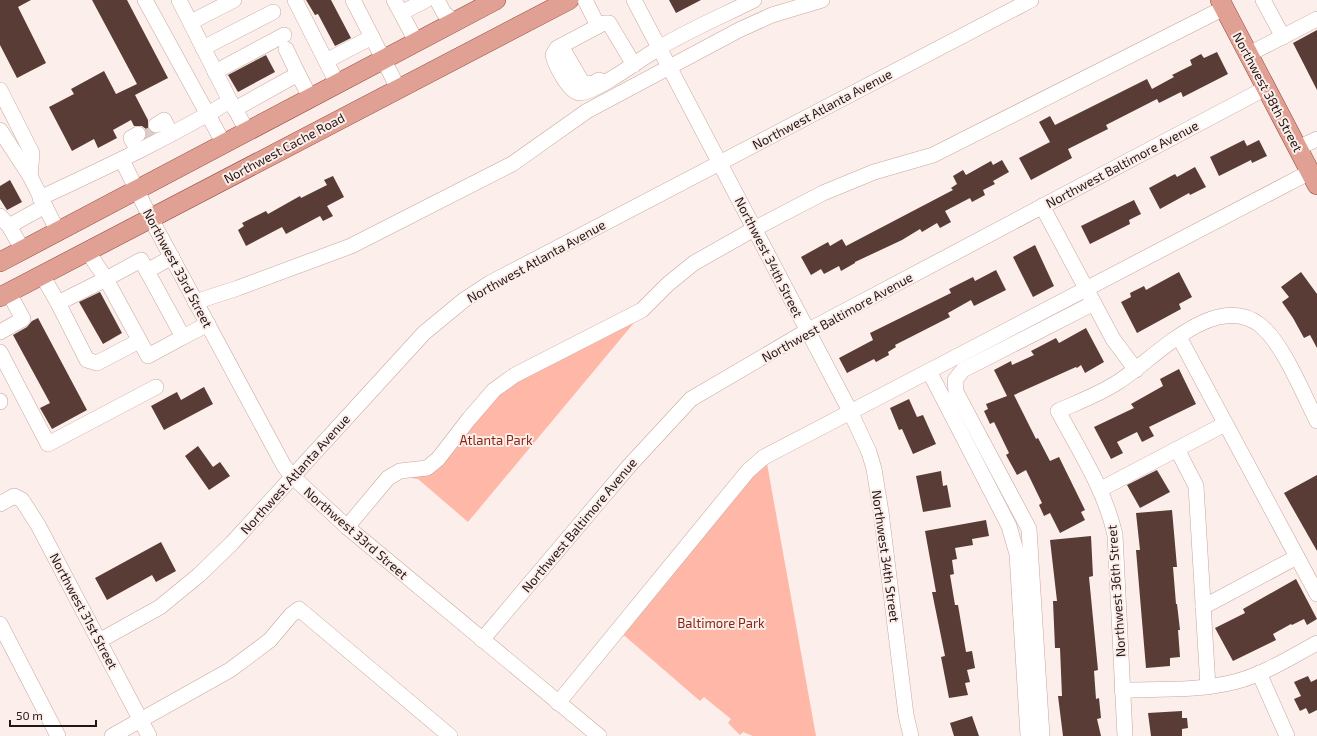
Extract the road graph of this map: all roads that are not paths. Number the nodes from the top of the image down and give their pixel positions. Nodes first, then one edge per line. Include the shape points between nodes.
1 (145, 0) edge
2 (234, 0) edge
3 (295, 0) edge
4 (301, 0) edge
5 (353, 0) edge
6 (426, 0) edge
7 (437, 0) edge
8 (569, 0) edge
9 (585, 0) edge
10 (634, 0) edge
11 (754, 0) edge
12 (822, 0) edge
13 (1031, 0) edge
14 (1263, 0) edge
15 (182, 1) edge
16 (488, 2) edge
17 (1222, 4) edge
18 (398, 6) edge
19 (273, 12) dead end
20 (1317, 19) edge
21 (190, 22) junction
22 (455, 22) junction
23 (598, 26) junction
24 (372, 37) junction
25 (1283, 37) junction
26 (316, 41) junction
27 (416, 41) junction
28 (203, 48) junction
29 (659, 48) junction
30 (1248, 54) junction
31 (383, 59) junction
32 (326, 61) junction
33 (631, 67) junction
34 (670, 67) junction
35 (215, 72) junction
36 (298, 74) junction
37 (337, 83) junction
38 (398, 88) junction
39 (1266, 88) junction
40 (0, 90) edge
41 (310, 97) junction
42 (232, 105) junction
43 (207, 114) junction
44 (247, 131) junction
45 (1, 135) edge
46 (1317, 139) edge
47 (224, 144) junction
48 (1298, 148) junction
49 (122, 160) junction
50 (720, 163) junction
51 (30, 176) junction
52 (1314, 178) edge
53 (137, 190) junction
54 (42, 202) junction
55 (1042, 206) junction
56 (150, 217) junction
57 (5, 221) edge
58 (754, 228) junction
59 (58, 232) junction
60 (23, 250) junction
61 (88, 252) junction
62 (172, 257) junction
63 (0, 262) edge
64 (146, 270) junction
65 (42, 275) junction
66 (106, 279) junction
67 (1086, 289) junction
68 (4, 295) edge
69 (196, 302) junction
70 (58, 303) junction
71 (1094, 303) junction
72 (208, 324) junction
73 (807, 331) junction
74 (0, 332) edge
75 (183, 337) junction
76 (1179, 337) junction
77 (139, 341) junction
78 (0, 352) edge
79 (1136, 370) junction
80 (929, 371) junction
81 (156, 387) dead end
82 (850, 411) junction
83 (1317, 421) edge
84 (1225, 424) junction
85 (1176, 449) junction
86 (292, 476) junction
87 (1101, 489) junction
88 (5, 501) edge
89 (347, 527) junction
90 (1297, 557) junction
91 (1317, 594) edge
92 (1203, 607) junction
93 (0, 624) edge
94 (482, 640) junction
95 (99, 641) junction
96 (1317, 643) edge
97 (1259, 673) junction
98 (1208, 687) junction
99 (1122, 690) junction
100 (558, 703) junction
101 (142, 721) junction
102 (58, 736) edge
103 (112, 736) edge
104 (150, 736) edge
105 (450, 736) edge
106 (599, 736) edge
107 (911, 736) edge
108 (1028, 736) edge
109 (1042, 736) edge
110 (1125, 736) edge
111 (1287, 736) edge

1 - 43 street
2 - 21 street
3 - 26 street
4 - 26 street via 316,27
5 - 24 street
6 - 18 street
7 - 22 street via 444,13
8 - 38 main road, Northwest Cache Road
9 - 23 street
10 - 29 street, Northwest 34th Street
11 - 29 street
12 - 34 street via 772,15
13 - 50 street, Northwest Atlanta Avenue
14 - 25 street
15 - 21 street
16 - 22 main road
17 - 30 main road, Northwest 38th Street
17 - 58 street via 933,155 874,172 824,193
18 - 27 street
19 - 28 street
20 - 25 street
21 - 28 street
22 - 27 main road
23 - 33 street via 609,23 612,26
23 - 33 street via 555,51 554,58 568,86 579,93
24 - 31 street
24 - 32 street
25 - 30 street
26 - 32 street
27 - 31 main road
28 - 35 street
29 - 33 street
29 - 34 street, Northwest 34th Street
30 - 39 main road, Northwest 38th Street
31 - 37 main road
31 - 38 street
32 - 37 street
34 - 50 street, Northwest 34th Street
34 - 69 street via 587,110 512,164 351,246
35 - 36 street via 285,42
35 - 42 street
36 - 41 street
36 - 42 street
37 - 41 main road
38 - 56 main road, Northwest Cache Road
39 - 48 main road, Northwest 38th Street
39 - 55 street, Northwest Baltimore Avenue
40 - 51 street via 32,153
41 - 44 main road
42 - 43 street
42 - 44 street
43 - 47 street
43 - 49 street via 163,129 138,142
44 - 47 main road
45 - 51 street
46 - 48 street
47 - 53 main road
48 - 52 main road, Northwest 38th Street
49 - 53 street, Northwest 33rd Street
49 - 54 street
50 - 58 street, Northwest 34th Street
50 - 86 street, Northwest Atlanta Avenue via 490,283 464,300 424,333
51 - 54 street
52 - 67 street
53 - 56 street, Northwest 33rd Street
53 - 59 main road
54 - 57 street
54 - 59 street
55 - 67 street
55 - 73 street, Northwest Baltimore Avenue
56 - 61 main road, Northwest Cache Road
56 - 62 street, Northwest 33rd Street
57 - 60 street
58 - 73 street, Northwest 34th Street
58 - 89 street via 694,263 642,310 515,375 494,390 438,459 427,468 400,471 388,478
59 - 60 main road
60 - 63 main road
61 - 65 main road, Northwest Cache Road
61 - 66 street
62 - 64 street
62 - 69 street, Northwest 33rd Street
64 - 66 street via 141,260
64 - 75 street
65 - 68 main road, Northwest Cache Road
65 - 70 street
66 - 70 street
66 - 77 street
67 - 71 street
67 - 80 street
68 - 74 street via 23,319
69 - 72 street, Northwest 33rd Street
70 - 77 street via 87,360 97,363
71 - 79 street via 1113,339
71 - 109 street via 963,370 955,380 956,392 1029,529
72 - 75 street
72 - 86 street, Northwest 33rd Street via 284,466
73 - 82 street, Northwest 34th Street
73 - 94 street, Northwest Baltimore Avenue via 691,399 629,466
75 - 77 street via 148,356
76 - 79 street
76 - 83 street via 1213,318 1227,314 1242,316 1259,325 1276,342
76 - 84 street
78 - 81 street via 48,444
79 - 87 street, Northwest 36th Street via 1118,383 1058,411
80 - 82 street
80 - 108 street via 1010,526 1017,554
82 - 100 street via 764,457 748,471
82 - 107 street, Northwest 34th Street via 874,469 906,715
84 - 85 street
84 - 90 street
85 - 87 street
85 - 92 street via 1196,486
86 - 89 street, Northwest 33rd Street
86 - 95 street, Northwest Atlanta Avenue via 200,575 160,607
87 - 99 street, Northwest 36th Street via 1110,511 1115,535
88 - 95 street, Northwest 31st Street via 14,496 22,500 38,525
89 - 94 street, Northwest 33rd Street
90 - 91 street
90 - 92 street
92 - 98 street
93 - 102 street
94 - 100 street, Northwest 33rd Street
95 - 101 street, Northwest 31st Street
96 - 97 street
97 - 98 street via 1236,682
97 - 111 street
98 - 99 street
99 - 110 street, Northwest 36th Street
100 - 106 street, Northwest 33rd Street
101 - 103 street
101 - 104 street, Northwest 31st Street
101 - 105 street via 230,670 270,640 299,608

